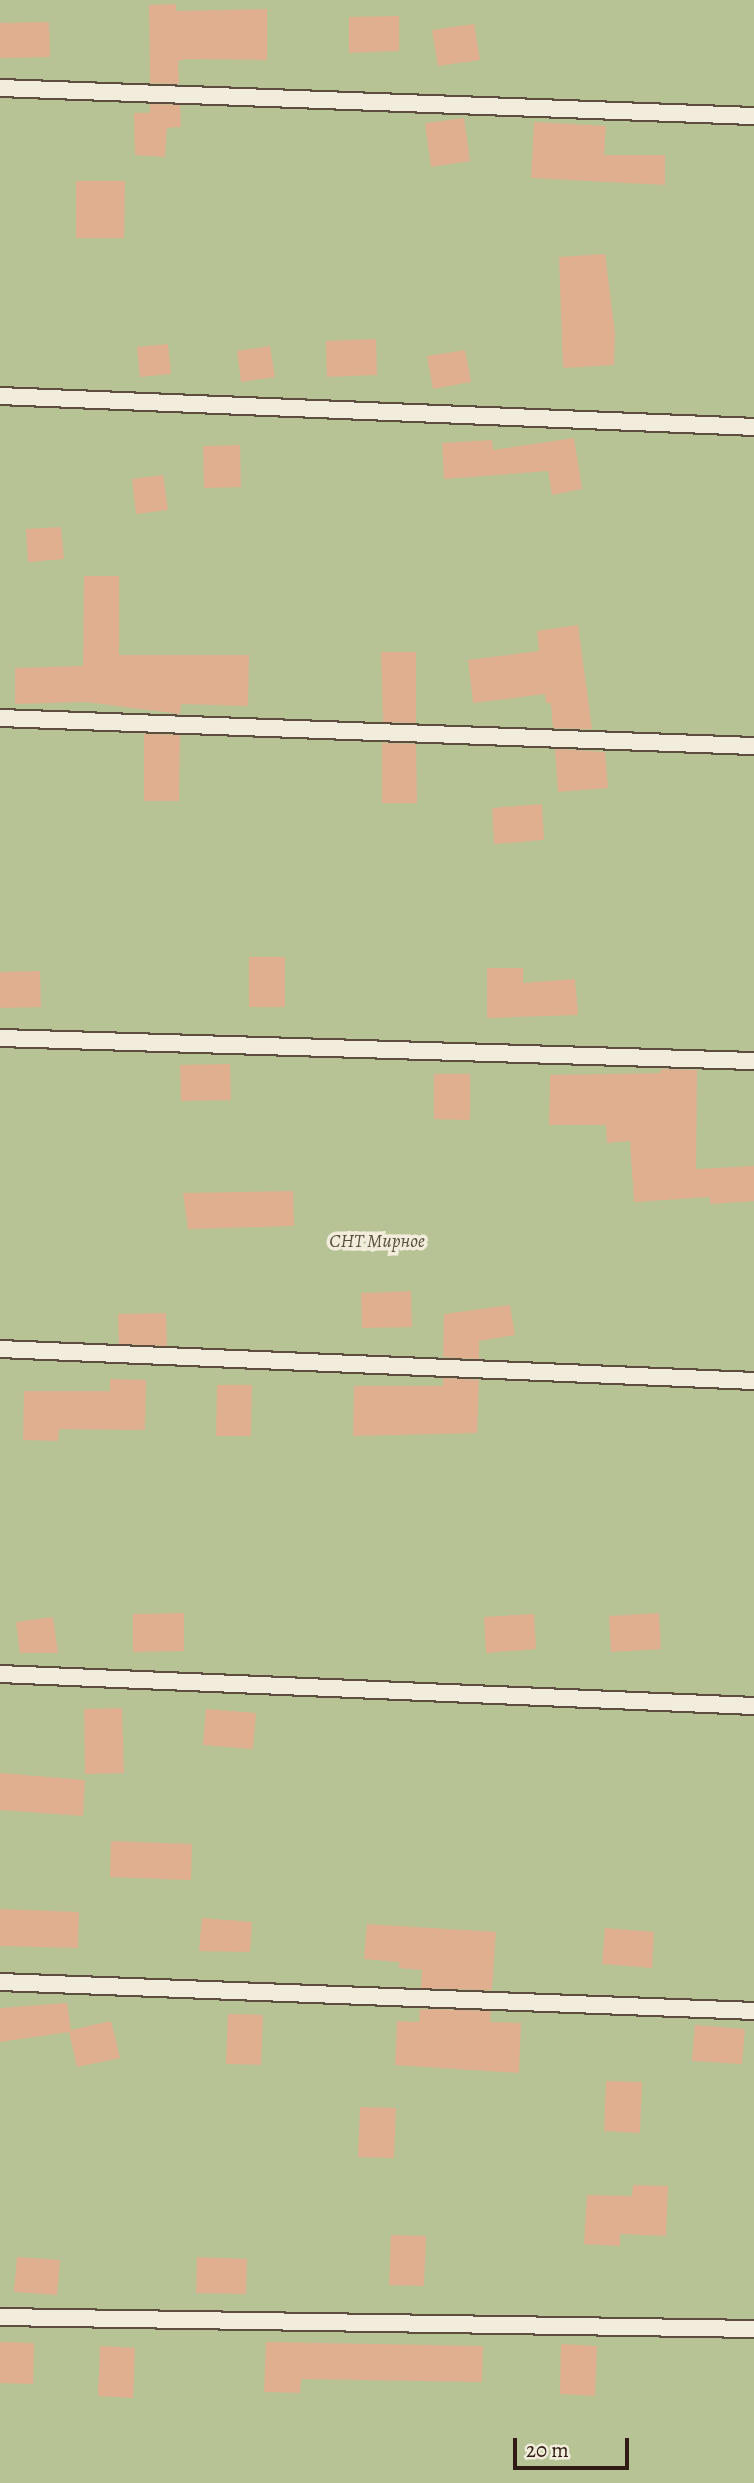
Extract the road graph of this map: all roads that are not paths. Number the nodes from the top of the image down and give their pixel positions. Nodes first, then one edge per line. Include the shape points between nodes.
1 (0, 89) edge
2 (754, 116) edge
3 (0, 396) edge
4 (754, 427) edge
5 (0, 718) edge
6 (754, 746) edge
7 (0, 1038) edge
8 (754, 1061) edge
9 (0, 1349) edge
10 (754, 1381) edge
11 (0, 1674) edge
12 (754, 1706) edge
13 (0, 1982) edge
14 (754, 2011) edge
15 (0, 2317) edge
16 (754, 2329) edge

1 - 2 lane
3 - 4 lane
5 - 6 lane
7 - 8 lane
9 - 10 lane
11 - 12 lane
13 - 14 lane
15 - 16 lane

